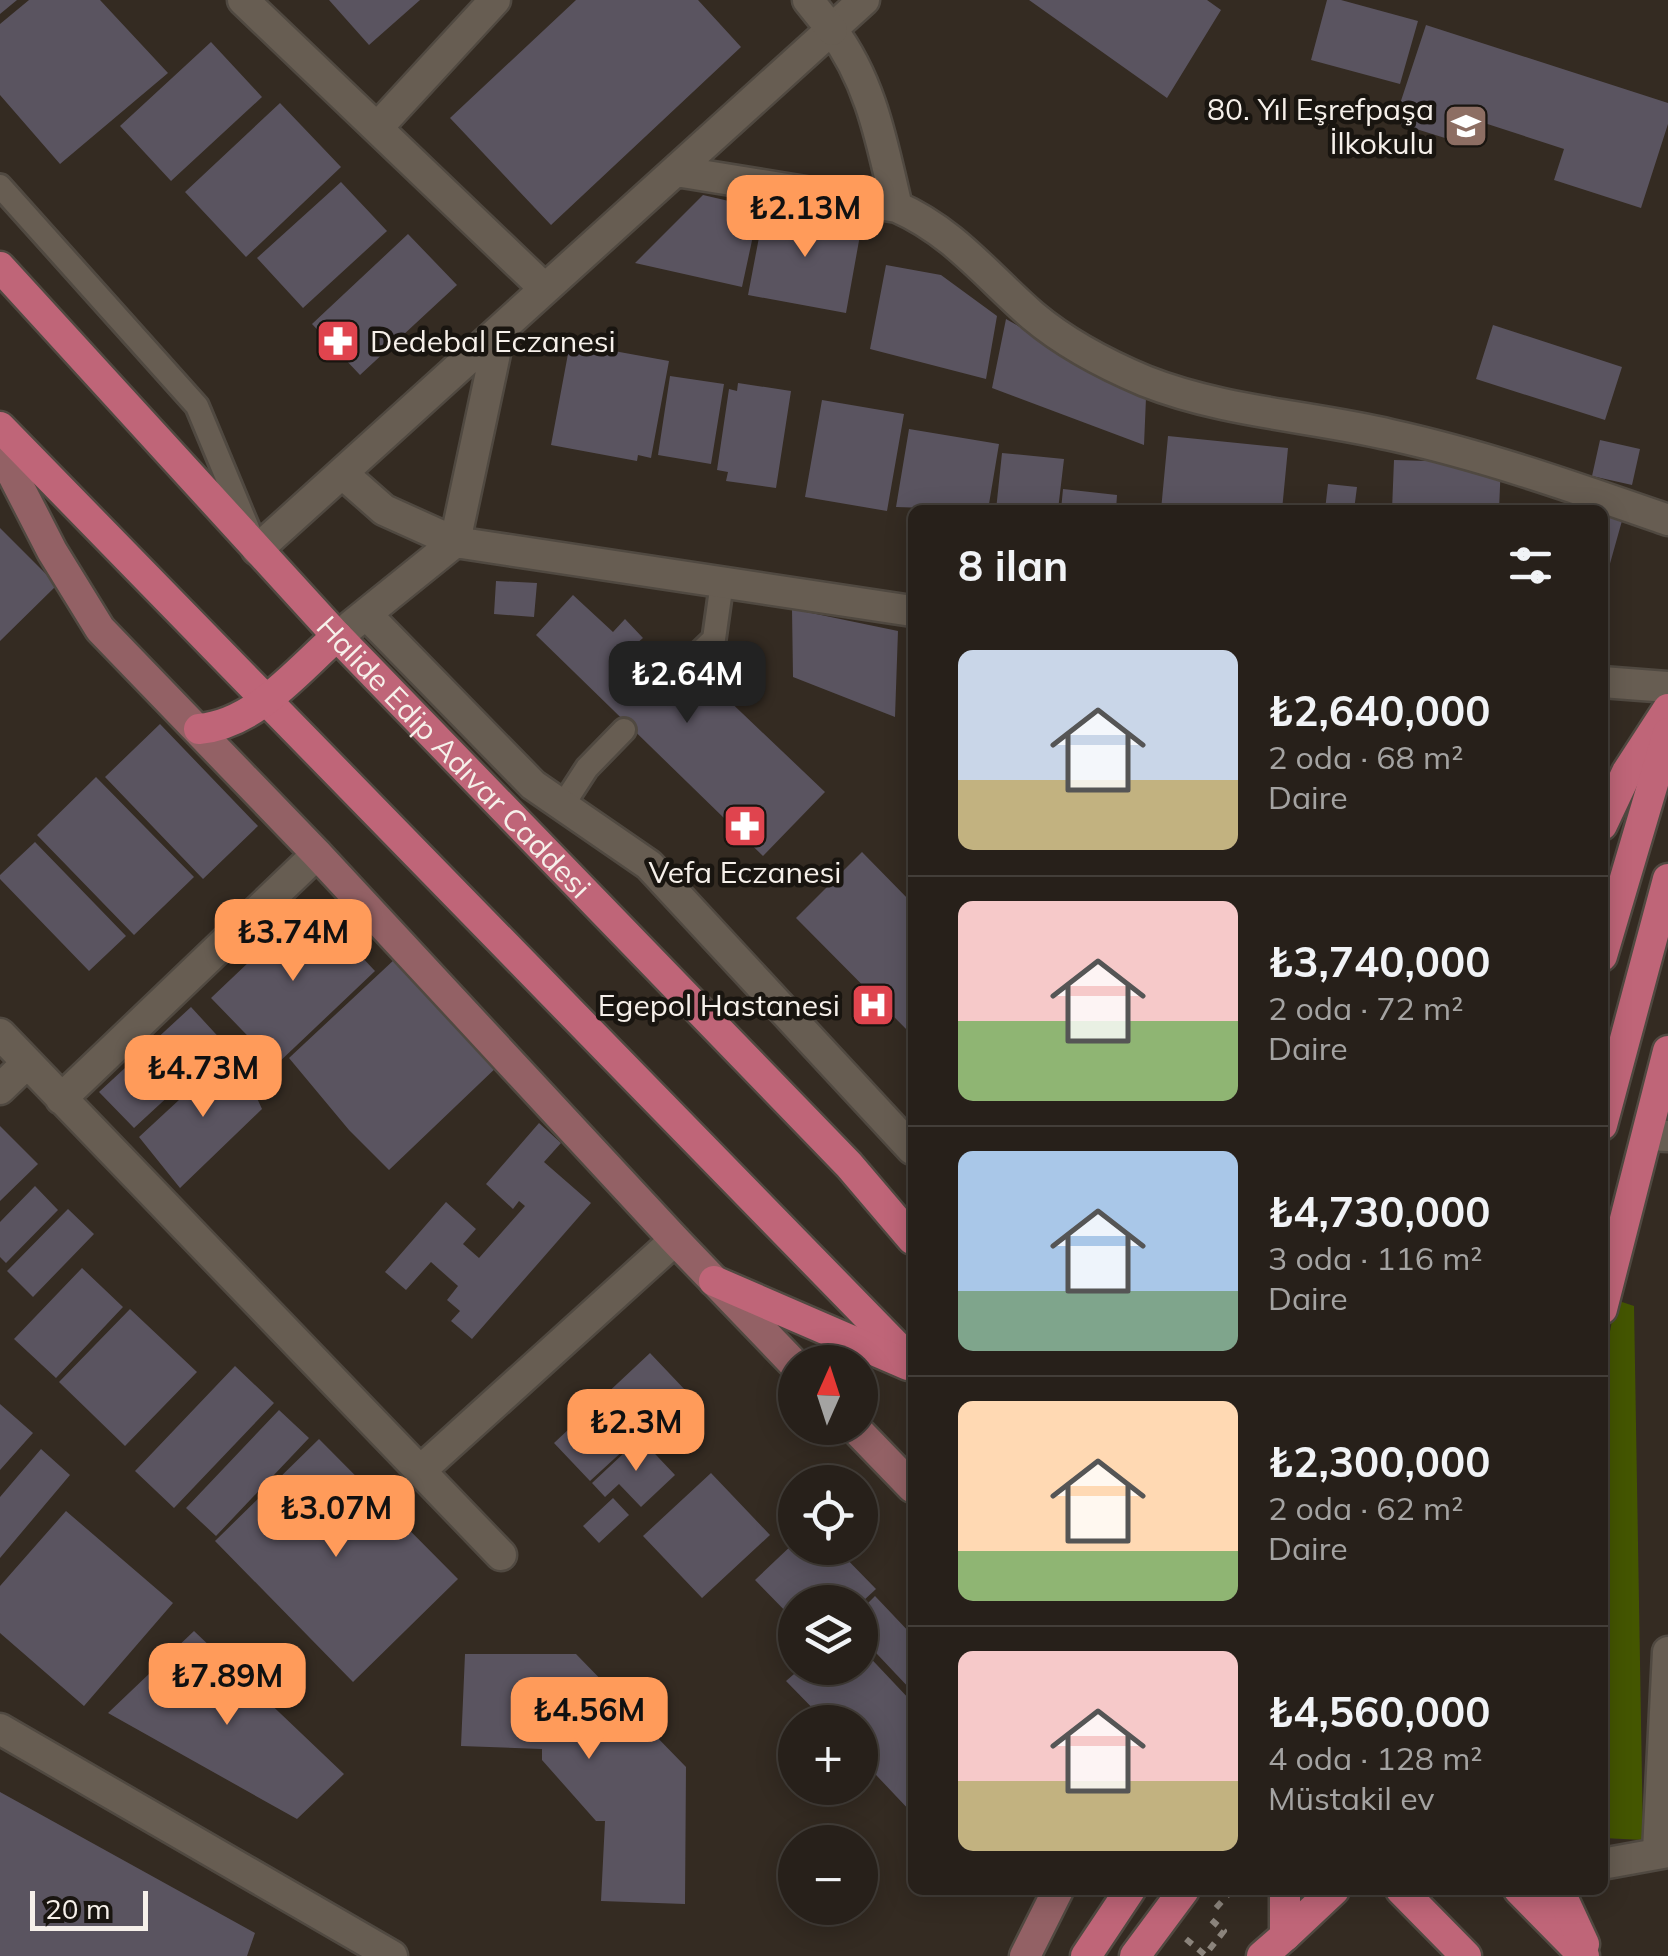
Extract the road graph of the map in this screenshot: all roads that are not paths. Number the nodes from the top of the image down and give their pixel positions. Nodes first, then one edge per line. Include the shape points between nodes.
1 (243, 0) edge
2 (496, 0) edge
3 (808, 0) edge
4 (864, 0) edge
5 (832, 30) junction
6 (378, 127) junction
7 (676, 171) junction
8 (0, 186) edge
9 (897, 208) junction
10 (0, 267) edge
11 (546, 289) junction
12 (500, 330) junction
13 (0, 428) edge
14 (0, 450) edge
15 (342, 473) junction
16 (1668, 520) edge
17 (456, 542) junction
18 (257, 550) junction
19 (722, 582) junction
20 (908, 610) edge
21 (367, 616) junction
22 (336, 636) junction
23 (694, 658) dead end
24 (1608, 682) edge
25 (1668, 687) edge
26 (266, 698) junction
27 (1668, 708) edge
28 (199, 729) junction
29 (624, 730) dead end
30 (1668, 733) edge
31 (564, 806) junction
32 (1608, 812) edge
33 (318, 854) junction
34 (1668, 879) edge
35 (1608, 937) edge
36 (0, 1034) edge
37 (1668, 1051) edge
38 (27, 1063) junction
39 (0, 1089) edge
40 (61, 1099) junction
41 (1608, 1102) edge
42 (1658, 1135) edge
43 (908, 1145) edge
44 (908, 1234) edge
45 (675, 1240) junction
46 (714, 1280) junction
47 (1608, 1289) edge
48 (778, 1347) edge
49 (908, 1360) edge
50 (908, 1362) edge
51 (871, 1445) edge
52 (420, 1471) junction
53 (908, 1484) edge
54 (501, 1555) dead end
55 (1668, 1652) edge
56 (0, 1729) edge
57 (1663, 1852) edge
58 (1608, 1863) edge
59 (1056, 1895) edge
60 (1127, 1895) edge
61 (1180, 1895) edge
62 (1284, 1895) edge
63 (1329, 1895) edge
64 (1406, 1895) edge
65 (1524, 1895) edge
66 (1560, 1895) edge
67 (1274, 1946) edge
68 (392, 1956) edge
69 (1025, 1956) edge
70 (1086, 1956) edge
71 (1135, 1956) edge
72 (1466, 1956) edge
73 (1587, 1956) edge

1 - 6 street
2 - 6 street
3 - 5 street
4 - 5 street
5 - 7 street
5 - 9 street via 871,102
6 - 11 street
7 - 9 street
7 - 11 street
8 - 18 lane via 198,406
9 - 16 street via 945,234 1060,335 1148,382 1504,462
10 - 18 main road, Halide Edip Adıvar Caddesi
11 - 12 street
12 - 15 street
12 - 17 street
13 - 26 main road
14 - 28 main road via 100,629
15 - 17 street via 384,510
15 - 18 street
17 - 19 street
17 - 21 street
18 - 22 main road, Halide Edip Adıvar Caddesi
19 - 20 street
19 - 23 lane via 714,639
21 - 22 street
21 - 31 street via 534,785
22 - 26 main road
22 - 44 main road, Halide Edip Adıvar Caddesi
24 - 25 street
26 - 28 main road via 222,727
26 - 49 main road
27 - 32 main road
28 - 33 main road
29 - 31 lane via 586,768
30 - 35 main road
31 - 43 street via 649,865
33 - 40 street
33 - 45 main road
34 - 41 main road
36 - 38 street
37 - 42 main road
38 - 39 street
38 - 40 street
40 - 52 street
42 - 47 main road
45 - 46 main road
45 - 52 street
46 - 48 main road
46 - 50 main road
51 - 53 main road
52 - 54 street
55 - 57 street
56 - 68 street
57 - 58 street
59 - 69 main road
60 - 70 main road
61 - 71 main road
62 - 67 main road
63 - 67 main road
64 - 72 main road
65 - 73 main road
66 - 73 main road

